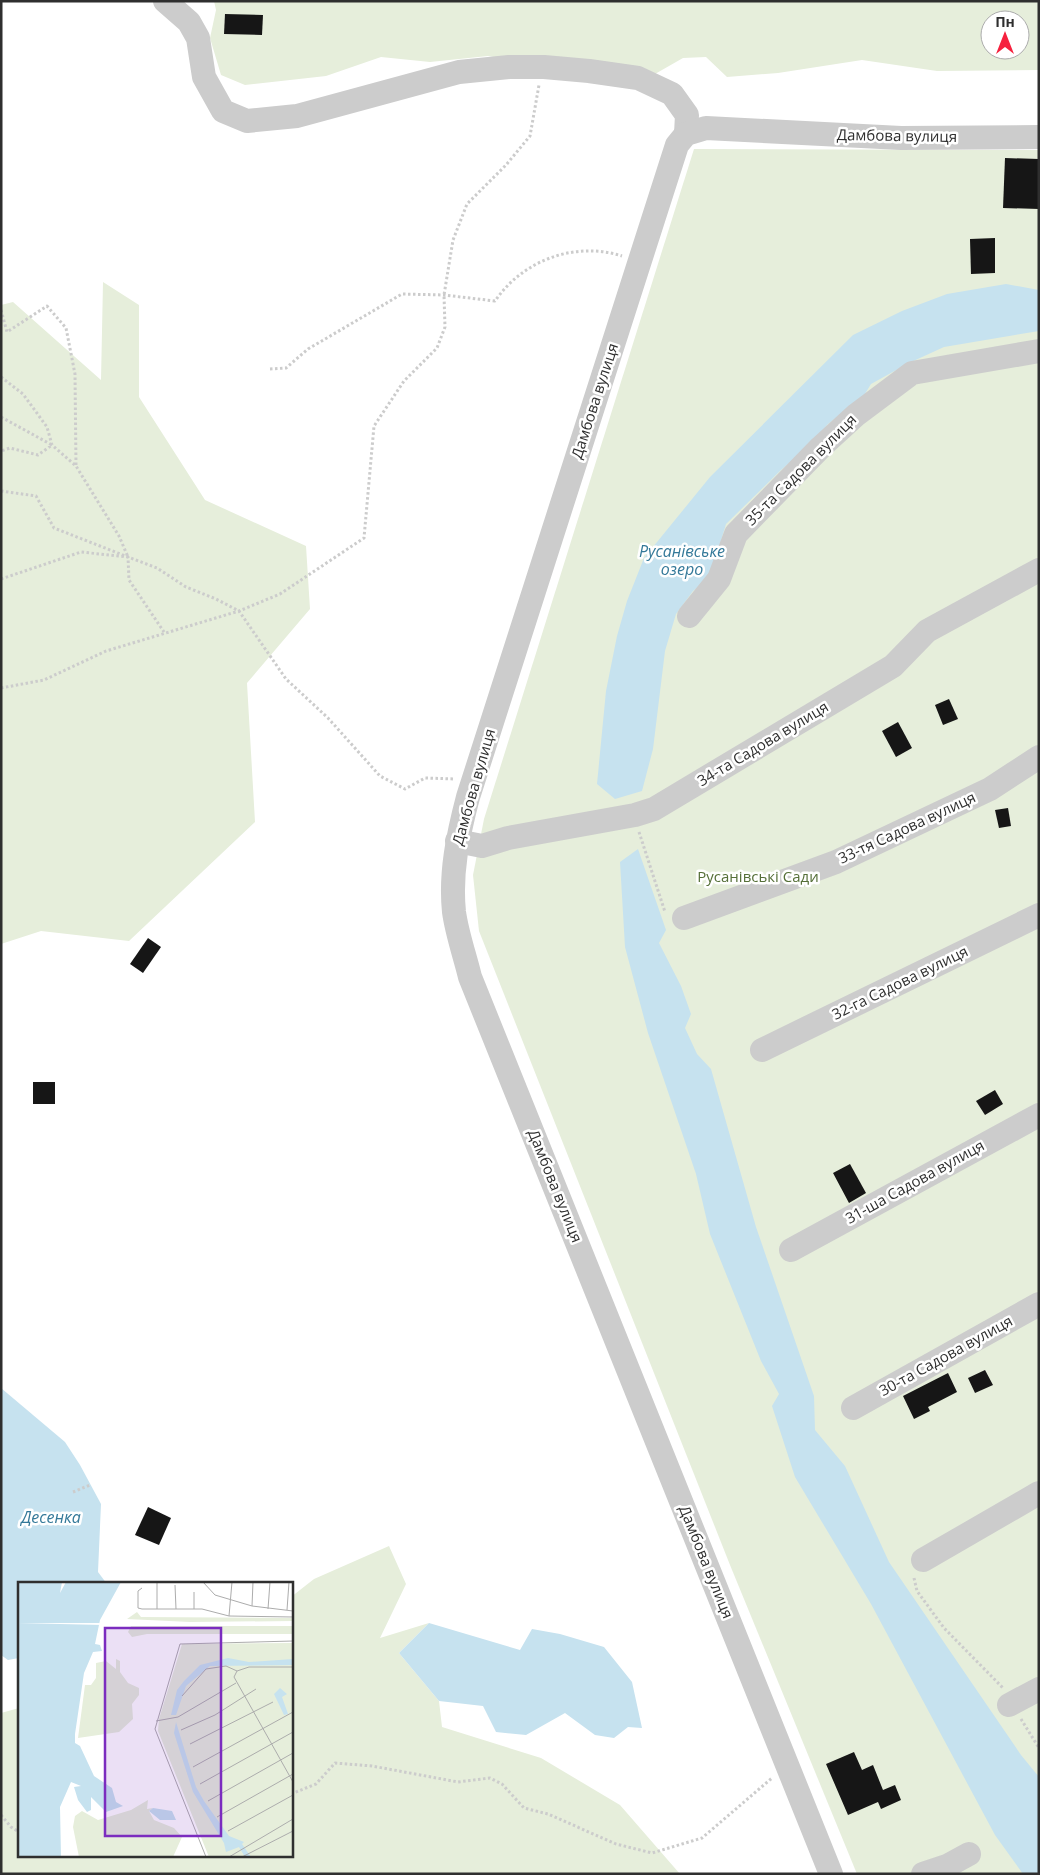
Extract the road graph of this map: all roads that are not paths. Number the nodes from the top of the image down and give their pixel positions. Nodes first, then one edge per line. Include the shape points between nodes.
1 (165, 1) edge
2 (686, 134) junction
3 (1039, 137) edge
4 (1039, 351) edge
5 (1039, 570) edge
6 (689, 616) dead end
7 (1039, 757) edge
8 (457, 841) junction
9 (1039, 915) edge
10 (684, 918) road end
11 (762, 1050) dead end
12 (1039, 1115) edge
13 (791, 1250) dead end
14 (1039, 1304) edge
15 (853, 1408) dead end
16 (1039, 1493) edge
17 (923, 1560) road end
18 (1039, 1688) edge
19 (1009, 1705) road end
20 (968, 1854) dead end
21 (831, 1874) edge
22 (923, 1874) edge

1 - 2 street via 189,22 198,38 204,77 223,111 247,121 297,116 459,72 509,67 544,68 589,70 638,78 672,94 687,115
2 - 3 street, Дамбова вулиця via 706,128 901,138
2 - 8 street, Дамбова вулиця via 677,145 473,781
4 - 6 street, 35-та Садова вулиця via 912,373 872,403 821,447 736,534 719,579
5 - 8 street, 34-та Садова вулиця via 927,630 894,666 654,809 482,846
7 - 10 street, 33-тя Садова вулиця via 990,790 836,862
8 - 21 street, Дамбова вулиця via 454,915 470,976
9 - 11 street, 32-га Садова вулиця
12 - 13 street, 31-ша Садова вулиця
14 - 15 street, 30-та Садова вулиця
16 - 17 street
18 - 19 street
20 - 22 street

